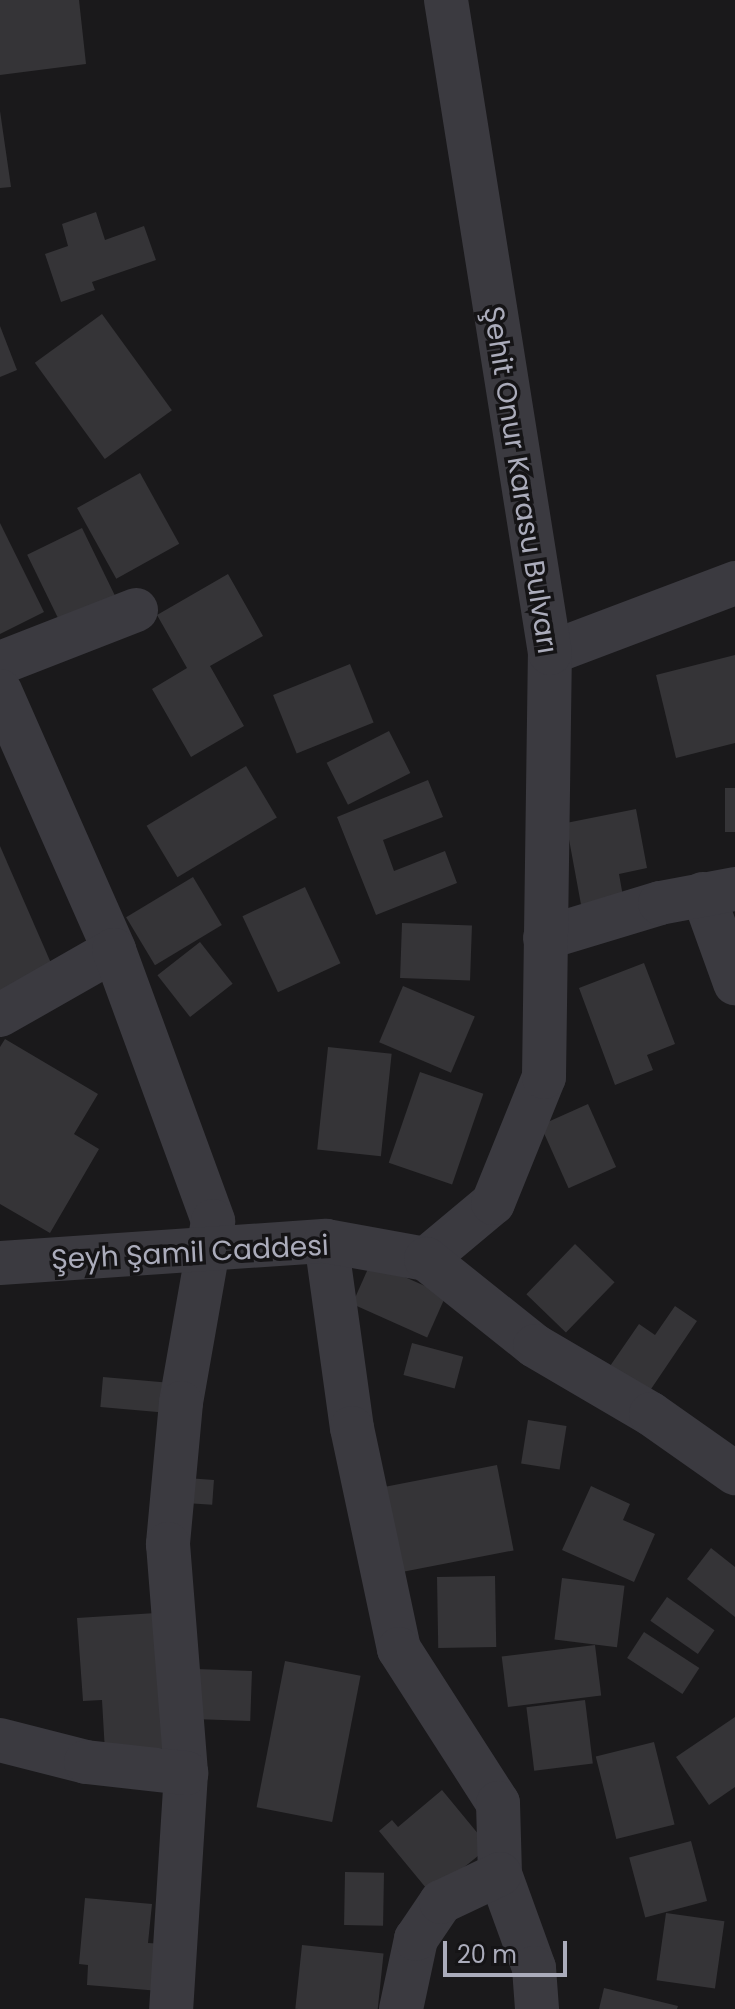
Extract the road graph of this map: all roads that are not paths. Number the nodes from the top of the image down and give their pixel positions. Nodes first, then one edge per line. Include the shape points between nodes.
1 (446, 0) edge
2 (735, 583) edge
3 (136, 610) dead end
4 (550, 653) junction
5 (0, 663) edge
6 (0, 691) edge
7 (719, 892) edge
8 (545, 938) junction
9 (114, 950) junction
10 (735, 983) edge
11 (0, 1015) edge
12 (326, 1241) junction
13 (209, 1249) junction
14 (426, 1259) junction
15 (0, 1263) edge
16 (735, 1473) edge
17 (0, 1740) edge
18 (186, 1773) junction
19 (500, 1874) junction
20 (171, 2009) edge
21 (401, 2009) edge
22 (537, 2009) edge

1 - 4 street, Şehit Onur Karasu Bulvarı
2 - 4 street
3 - 5 street
4 - 8 street, Şehit Onur Karasu Bulvarı
6 - 9 street
7 - 8 street
7 - 10 street
8 - 14 street, Şehit Onur Karasu Bulvarı via 544,1077 493,1203
9 - 11 street
9 - 13 street via 213,1221
12 - 13 street, Şeyh Şamil Caddesi
12 - 14 street, Şeyh Şamil Caddesi
12 - 19 street via 355,1443 399,1649 498,1803
13 - 15 street, Şeyh Şamil Caddesi
13 - 18 street via 181,1403 168,1544
14 - 16 street via 535,1346 651,1414
17 - 18 street via 86,1762
18 - 20 street
19 - 21 street via 441,1902 416,1939
19 - 22 street via 534,1968

